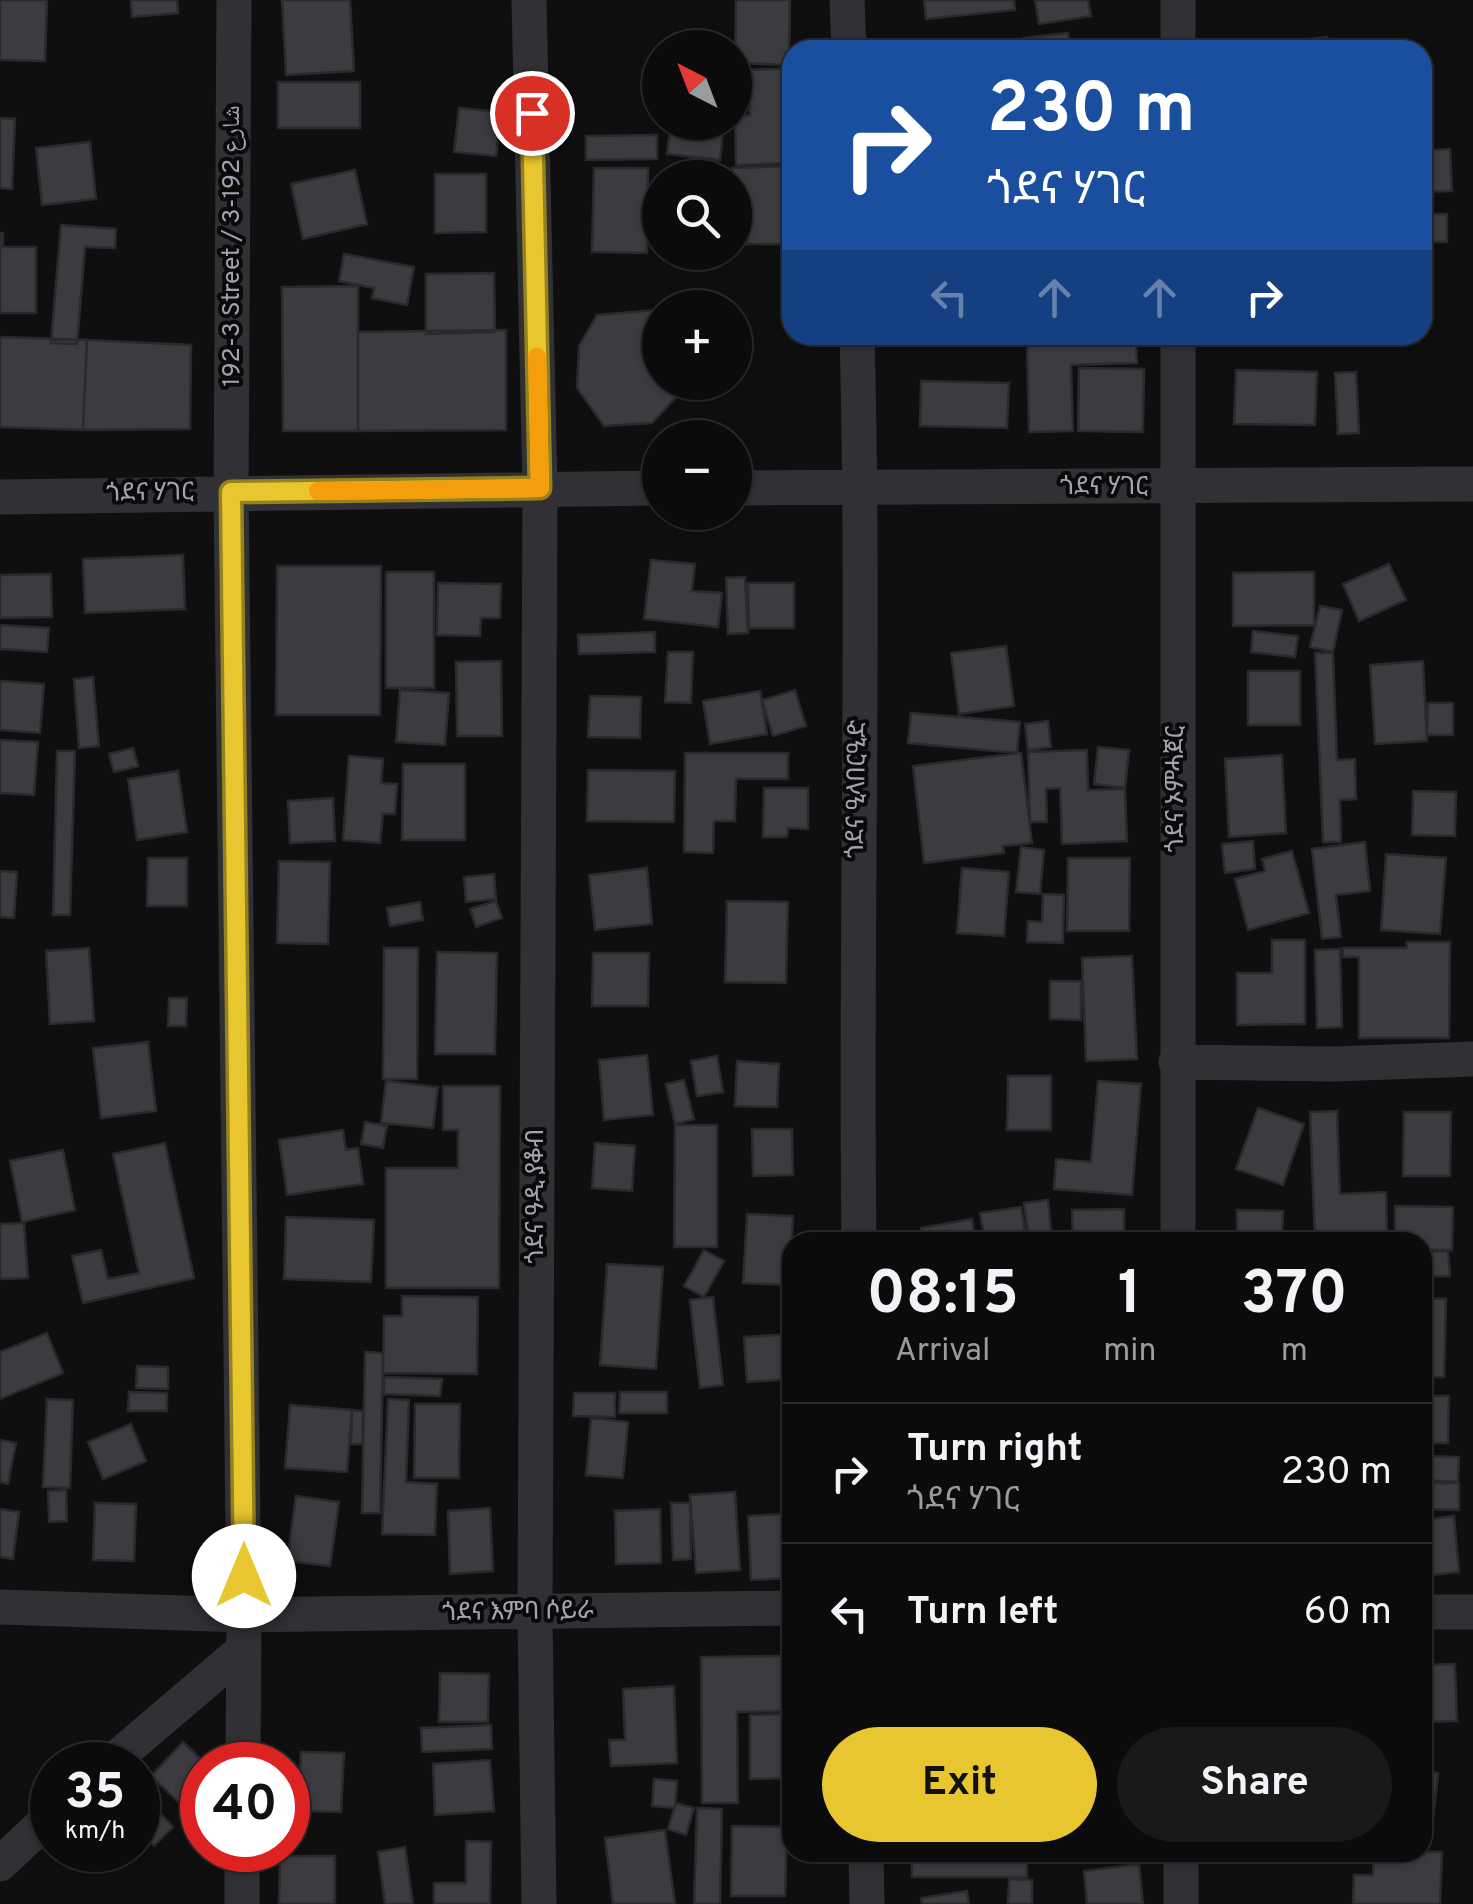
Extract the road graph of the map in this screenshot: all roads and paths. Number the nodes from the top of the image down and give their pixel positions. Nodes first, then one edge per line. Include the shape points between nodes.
1 (234, 0) edge
2 (529, 0) edge
3 (847, 0) edge
4 (1178, 0) edge
5 (849, 40) edge
6 (1178, 40) edge
7 (857, 345) edge
8 (1178, 345) edge
9 (1473, 484) edge
10 (540, 488) junction
11 (642, 488) edge
12 (752, 488) edge
13 (861, 488) junction
14 (1178, 488) junction
15 (231, 492) junction
16 (0, 497) edge
17 (1473, 1059) edge
18 (1176, 1062) junction
19 (858, 1232) edge
20 (1178, 1232) edge
21 (0, 1607) edge
22 (782, 1608) edge
23 (1432, 1612) edge
24 (1473, 1612) edge
25 (536, 1613) junction
26 (244, 1632) junction
27 (132, 1742) edge
28 (243, 1742) edge
29 (30, 1836) edge
30 (866, 1862) edge
31 (1181, 1862) edge
32 (0, 1864) edge
33 (242, 1872) edge
34 (242, 1904) edge
35 (539, 1904) edge
36 (866, 1904) edge
37 (1181, 1904) edge

1 - 15 street, 192-3 Street / شارع 192-3
2 - 10 street, ጎደና ዓዲ ያቆብ
3 - 5 street
4 - 6 street
7 - 13 street, ጎደና ዒላበርዒድ
8 - 14 street, ጎደና ኦምሓጀር
9 - 14 street, ጎደና ሃገር
10 - 11 street, ጎደና ሃገር
10 - 15 street, ጎደና ሃገር
10 - 25 street, ጎደና ዓዲ ያቆብ
12 - 13 street, ጎደና ሃገር
13 - 14 street, ጎደና ሃገር
13 - 19 street, ጎደና ዒላበርዒድ
14 - 18 street, ጎደና ኦምሓጀር
15 - 16 street, ጎደና ሃገር
15 - 26 street, 192-3 Street / شارع 192-3
17 - 18 street
18 - 20 street, ጎደና ኦምሓጀር
21 - 26 street, ጎደና እምባ ሶይራ
22 - 25 street, ጎደና እምባ ሶይራ
23 - 24 street
25 - 26 street, ጎደና እምባ ሶይራ
25 - 35 street, ጎደና ዓዲ ያቆብ
26 - 27 street
26 - 28 street, 192-3 Street / شارع 192-3
29 - 32 street
30 - 36 street
31 - 37 street
33 - 34 street

